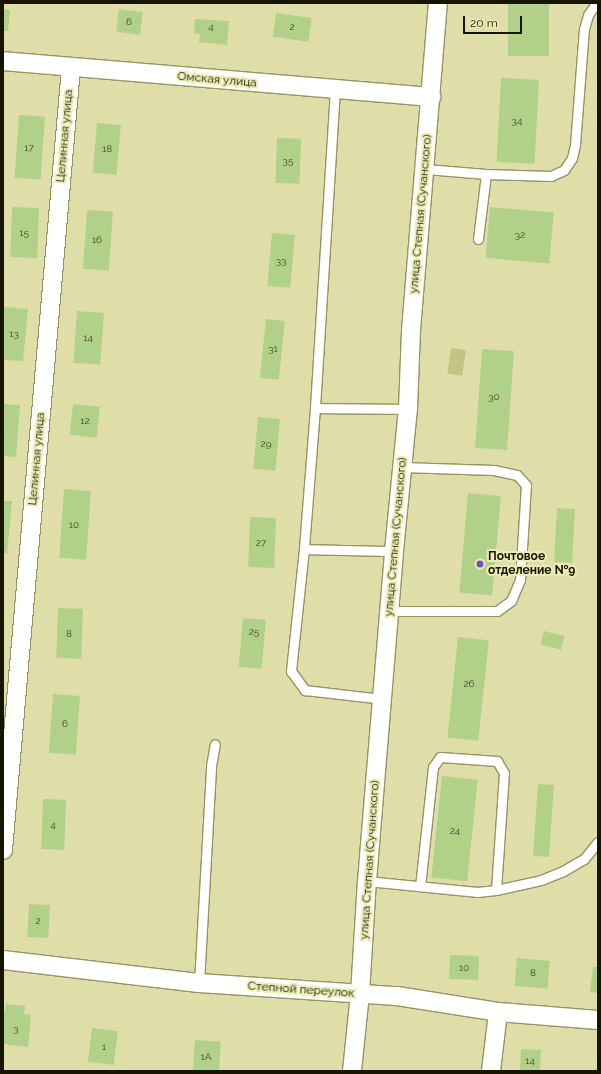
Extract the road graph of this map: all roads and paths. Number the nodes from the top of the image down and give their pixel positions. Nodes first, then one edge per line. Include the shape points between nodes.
1 (438, 3) edge
2 (596, 3) edge
3 (3, 61) edge
4 (71, 68) junction
5 (334, 89) junction
6 (431, 97) junction
7 (426, 169) junction
8 (486, 174) junction
9 (478, 239) dead end
10 (315, 408) junction
11 (408, 409) junction
12 (402, 467) junction
13 (304, 548) junction
14 (394, 551) junction
15 (389, 611) junction
16 (383, 699) junction
17 (215, 744) dead end
18 (598, 842) edge
19 (3, 850) edge
20 (367, 881) junction
21 (420, 886) junction
22 (496, 890) junction
23 (3, 960) edge
24 (199, 982) junction
25 (360, 994) junction
26 (498, 1012) junction
27 (598, 1020) edge
28 (352, 1071) edge
29 (491, 1071) edge

1 - 6 street, улица Степная (Сучанского)
2 - 8 lane via 588,14 584,29 572,158 564,170 551,176
3 - 4 street, Омская улица
4 - 5 street, Омская улица
4 - 19 street, Целинная улица
5 - 6 street, Омская улица
5 - 10 lane
6 - 7 street, улица Степная (Сучанского)
7 - 8 lane
7 - 11 street, улица Степная (Сучанского)
8 - 9 lane
10 - 11 lane
10 - 13 lane
11 - 12 street, улица Степная (Сучанского)
12 - 14 street, улица Степная (Сучанского)
12 - 15 lane via 494,470 517,475 526,485 520,580 511,601 497,611
13 - 14 lane
13 - 16 lane via 291,671 305,690
14 - 15 street, улица Степная (Сучанского)
15 - 16 street, улица Степная (Сучанского)
16 - 20 street, улица Степная (Сучанского)
17 - 24 lane via 211,766
18 - 22 lane via 584,859 564,871 540,880
20 - 21 lane
20 - 25 street, улица Степная (Сучанского)
21 - 22 lane via 477,892
21 - 22 lane via 433,767 440,757 497,761 504,773
23 - 24 street, Степной переулок
24 - 25 street, Степной переулок
25 - 26 street, Степной переулок via 398,996
25 - 28 street, улица Степная (Сучанского)
26 - 27 street, Степной переулок
26 - 29 street

